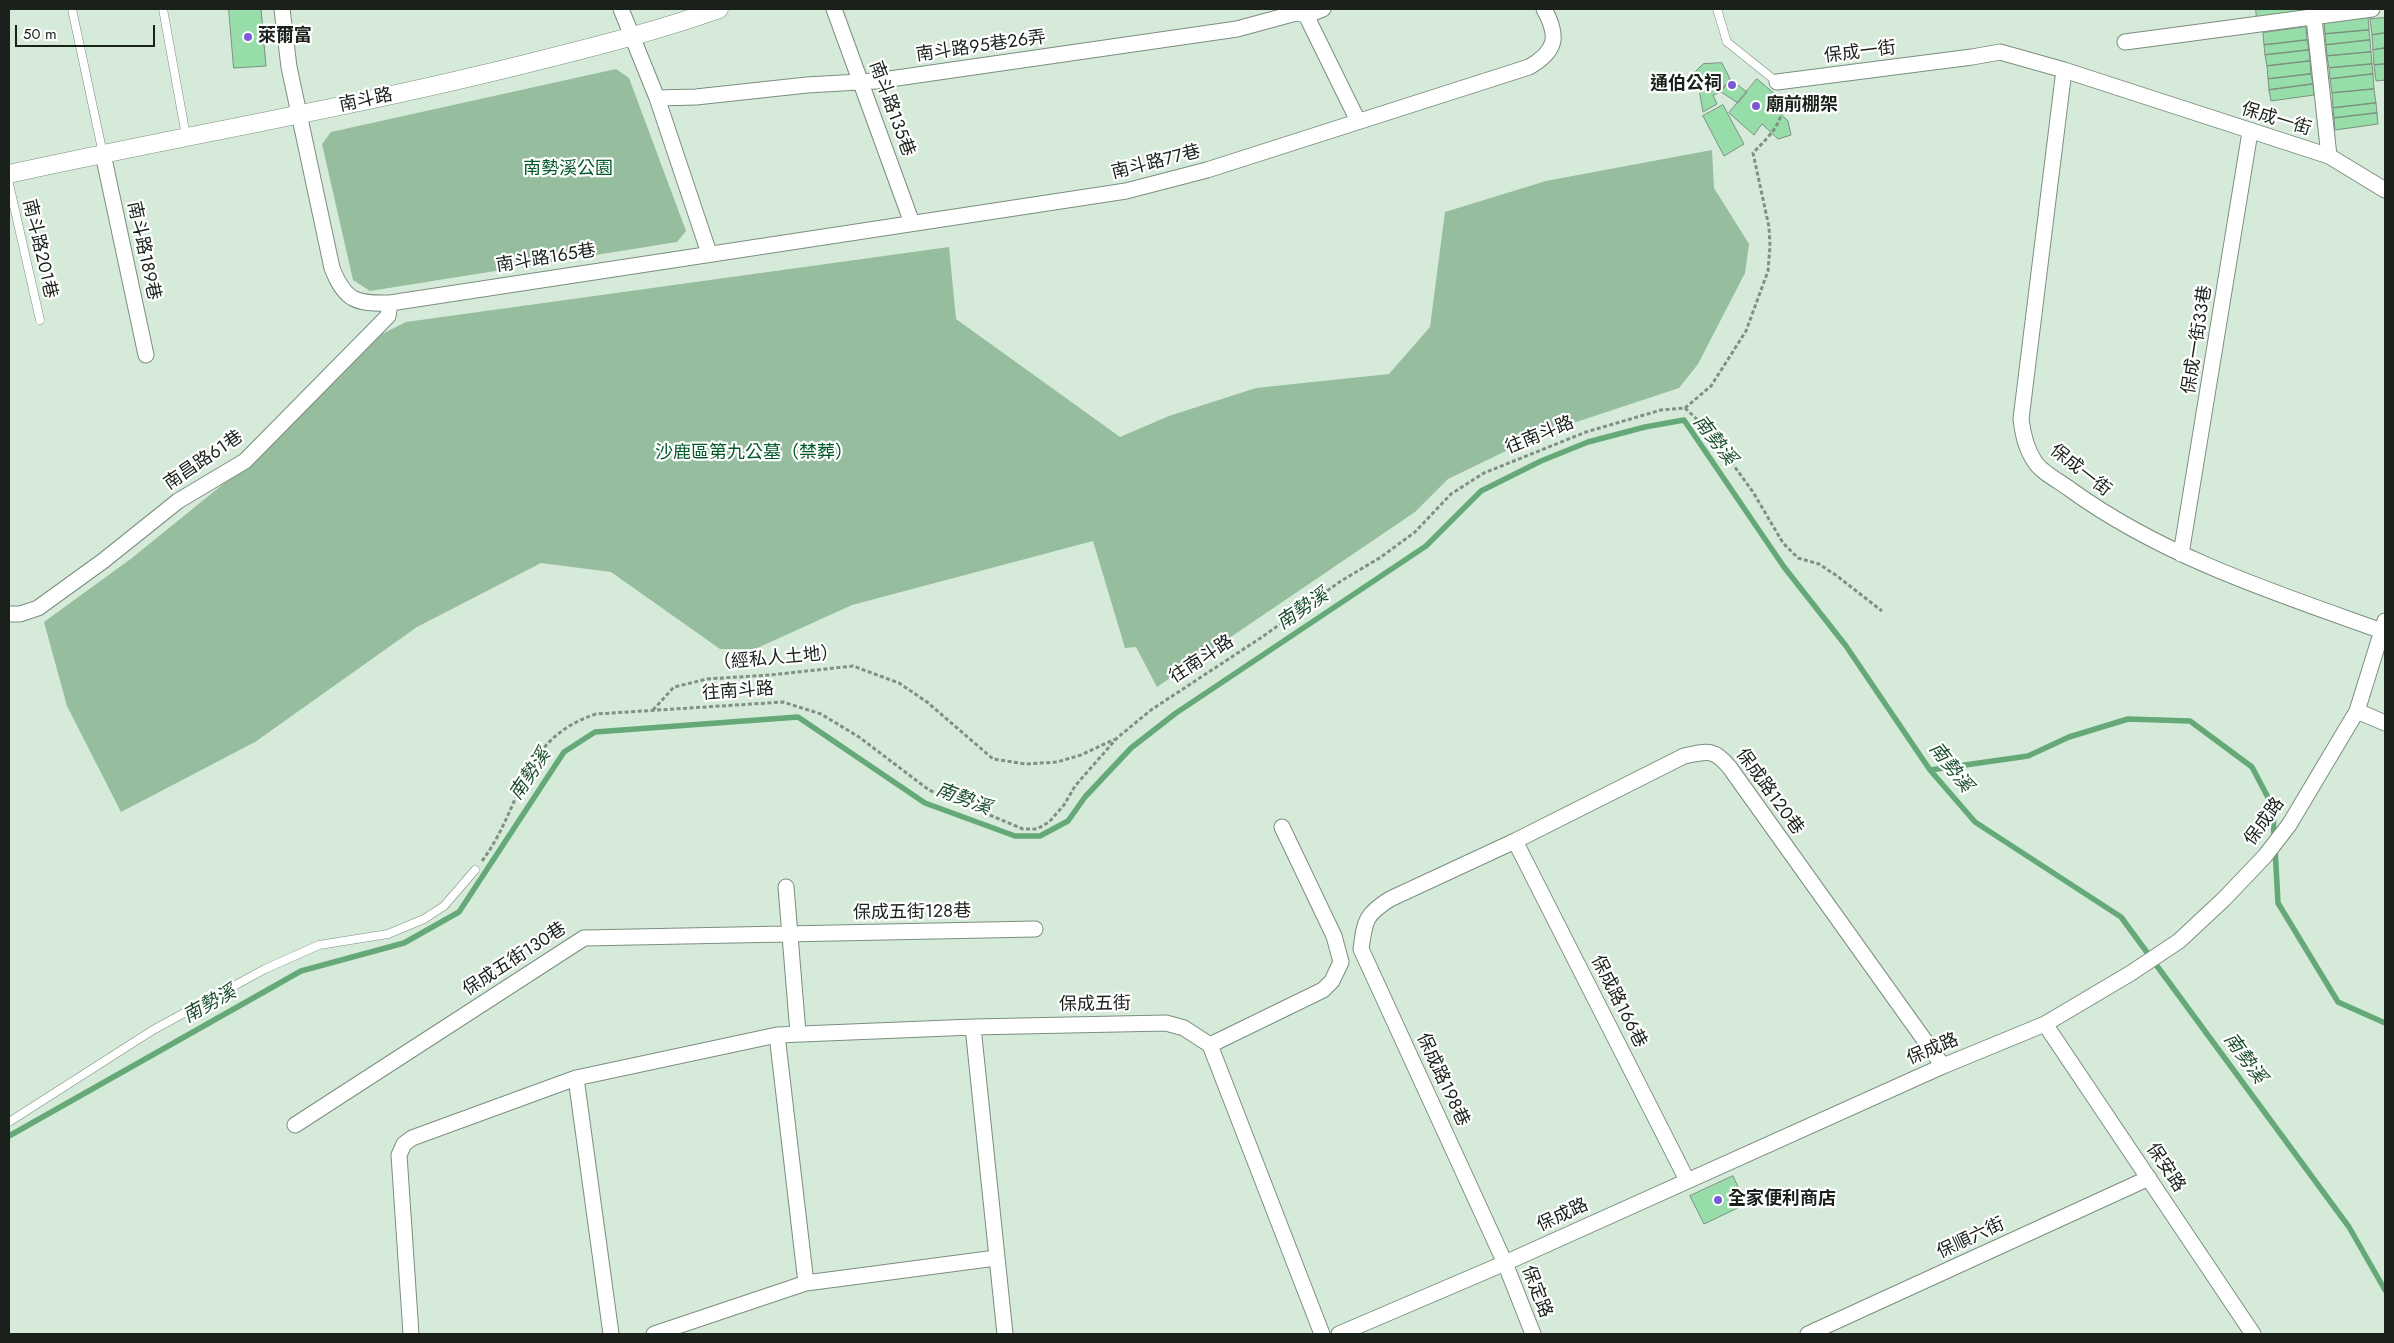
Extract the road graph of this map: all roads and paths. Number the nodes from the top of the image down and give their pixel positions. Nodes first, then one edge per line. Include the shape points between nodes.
1 (72, 9) edge
2 (163, 9) edge
3 (282, 9) edge
4 (621, 9) edge
5 (719, 9) edge
6 (834, 9) edge
7 (1323, 9) edge
8 (1544, 9) edge
9 (1717, 9) edge
10 (2372, 9) edge
11 (1305, 12) edge
12 (2314, 13) edge
13 (632, 36) junction
14 (2125, 42) dead end
15 (2064, 70) junction
16 (1777, 82) junction
17 (861, 83) junction
18 (657, 98) junction
19 (301, 116) junction
20 (1358, 121) junction
21 (2250, 132) junction
22 (186, 136) junction
23 (103, 154) junction
24 (2329, 156) junction
25 (9, 174) edge
26 (9, 184) edge
27 (2385, 190) edge
28 (912, 223) junction
29 (709, 253) junction
30 (390, 303) junction
31 (40, 320) dead end
32 (146, 355) dead end
33 (1685, 408) junction
34 (2181, 554) junction
35 (1882, 612) dead end
36 (9, 614) edge
37 (2384, 626) edge
38 (653, 711) junction
39 (2357, 711) junction
40 (2385, 723) edge
41 (1117, 738) junction
42 (1282, 827) dead end
43 (1515, 841) junction
44 (475, 870) joint
45 (786, 887) dead end
46 (1372, 911) joint
47 (1035, 929) dead end
48 (790, 934) junction
49 (2045, 1024) junction
50 (973, 1027) junction
51 (798, 1033) junction
52 (777, 1035) junction
53 (1210, 1045) junction
54 (1943, 1066) junction
55 (576, 1078) junction
56 (9, 1122) edge
57 (295, 1125) dead end
58 (2149, 1178) junction
59 (1686, 1180) junction
60 (996, 1258) junction
61 (1505, 1263) junction
62 (806, 1283) junction
63 (411, 1334) edge
64 (611, 1334) edge
65 (654, 1334) edge
66 (1005, 1334) edge
67 (1322, 1334) edge
68 (1339, 1334) edge
69 (1533, 1334) edge
70 (1808, 1334) edge
71 (2252, 1334) edge

1 - 23 lane
2 - 22 lane
3 - 19 street, 南斗路165巷 via 289,67
4 - 13 street
5 - 13 street, 南斗路
6 - 17 street, 南斗路135巷
7 - 11 street, 南斗路95巷26弄
8 - 20 street, 南斗路77巷 via 1553,28 1554,40 1542,60 1529,67
9 - 16 lane via 1727,42
10 - 12 street
11 - 17 street, 南斗路95巷26弄 via 1237,29
11 - 20 street
12 - 14 street
12 - 24 street
13 - 18 street
13 - 19 street, 南斗路 via 468,79
15 - 16 street, 保成一街 via 2000,52
15 - 21 street, 保成一街
15 - 34 street, 保成一街 via 2021,419 2024,443 2036,464 2104,514
16 - 33 path via 1784,106 1781,121 1754,153 1769,227 1768,271 1746,331 1711,386
17 - 18 street, 南斗路95巷26弄
17 - 28 street, 南斗路135巷
18 - 29 street
19 - 22 street, 南斗路
19 - 30 street, 南斗路165巷 via 337,280 346,295 356,301
20 - 28 street, 南斗路77巷 via 1207,170 1126,191
21 - 24 street, 保成一街
21 - 34 street, 保成一街33巷
22 - 23 street, 南斗路
23 - 25 street, 南斗路
23 - 32 street, 南斗路189巷
24 - 27 street, 保成一街
26 - 31 lane, 南斗路201巷
28 - 29 street, 南斗路77巷
29 - 30 street, 南斗路165巷
30 - 36 street, 南昌路61巷 via 388,316 245,461 178,501 38,608
33 - 35 path via 1707,429 1753,492 1783,543 1798,558 1819,564 1837,576
33 - 41 path, 往南斗路 via 1661,410 1586,432 1484,473 1451,494 1414,532 1381,557 1151,710
34 - 37 street, 保成一街 via 2292,599
37 - 39 street, 保成路
38 - 41 path, （經私人土地） via 674,687 707,679 853,666 899,683 927,702 993,759 1026,764 1057,762
38 - 41 path, 往南斗路 via 783,702 821,714 859,737 929,790 1023,830 1038,829 1049,822
38 - 44 path, 往南斗路 via 596,714 576,720 553,736 520,783 506,824
39 - 40 street
39 - 49 street, 保成路 via 2289,825 2224,899 2179,940
42 - 53 street via 1334,936 1341,962 1332,981 1323,990
43 - 46 street, 保成路120巷 via 1390,899
43 - 54 street, 保成路120巷 via 1684,756 1709,751 1720,756
43 - 59 street, 保成路166巷
44 - 56 lane via 444,906 424,919 388,934 319,945 265,969 153,1030
45 - 48 street
46 - 61 street, 保成路198巷 via 1364,925 1361,949
47 - 48 street, 保成五街128巷
48 - 51 street
48 - 57 street, 保成五街130巷 via 584,938
49 - 54 street, 保成路
49 - 58 street, 保安路
50 - 51 street, 保成五街
50 - 53 street, 保成五街 via 1166,1023 1184,1028
50 - 60 street
51 - 52 street, 保成五街
52 - 55 street, 保成五街
52 - 62 street
53 - 67 street
54 - 59 street, 保成路
55 - 63 street, 保成五街 via 412,1138 404,1144 399,1155
55 - 64 street
58 - 70 street, 保順六街
58 - 71 street, 保安路
59 - 61 street, 保成路
60 - 62 street
60 - 66 street
61 - 68 street, 保成路
61 - 69 street, 保定路
62 - 65 street

